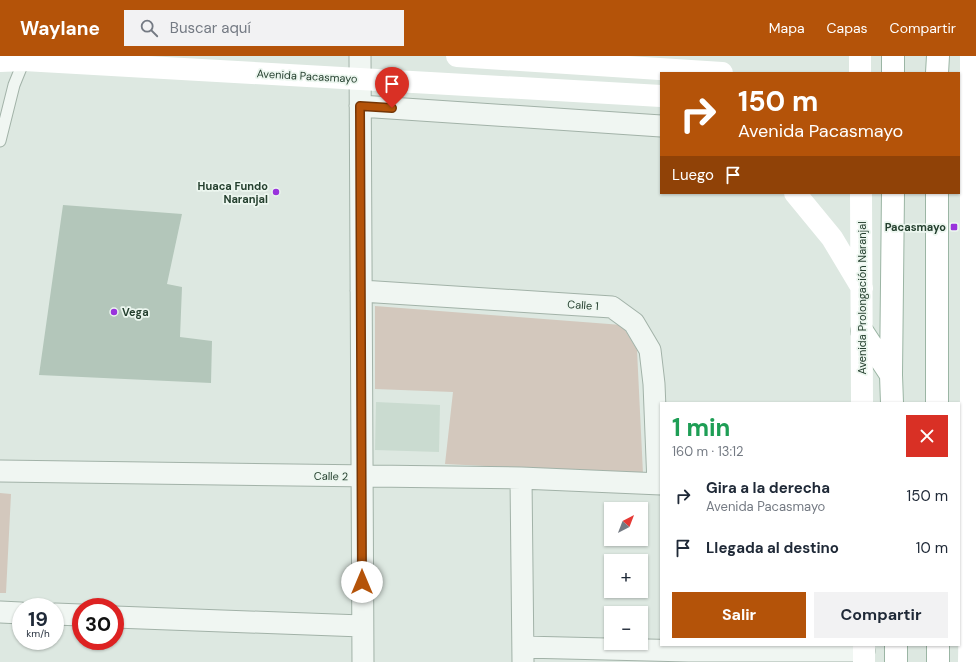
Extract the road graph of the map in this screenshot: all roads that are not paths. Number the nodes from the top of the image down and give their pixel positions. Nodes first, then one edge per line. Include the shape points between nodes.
1 (360, 56) edge
2 (457, 56) edge
3 (860, 56) edge
4 (893, 56) edge
5 (938, 56) edge
6 (971, 56) edge
7 (25, 58) edge
8 (0, 61) edge
9 (665, 66) edge
10 (714, 72) edge
11 (860, 72) edge
12 (893, 72) edge
13 (937, 72) edge
14 (360, 79) junction
15 (969, 89) edge
16 (660, 96) edge
17 (360, 106) junction
18 (969, 113) edge
19 (660, 126) edge
20 (965, 136) edge
21 (0, 141) edge
22 (796, 194) edge
23 (861, 194) edge
24 (893, 194) edge
25 (937, 194) edge
26 (862, 288) junction
27 (361, 291) junction
28 (862, 331) junction
29 (974, 368) edge
30 (891, 375) junction
31 (862, 402) edge
32 (892, 402) edge
33 (937, 402) edge
34 (0, 471) edge
35 (362, 476) junction
36 (521, 478) junction
37 (659, 484) edge
38 (965, 548) edge
39 (0, 612) edge
40 (12, 613) edge
41 (124, 617) edge
42 (362, 626) junction
43 (896, 646) edge
44 (938, 646) edge
45 (864, 653) edge
46 (523, 655) edge
47 (689, 657) edge
48 (363, 662) edge
49 (896, 662) edge
50 (938, 662) edge
51 (969, 662) edge

1 - 14 street
2 - 9 main road
3 - 11 main road
4 - 12 main road
5 - 13 main road
6 - 15 main road
7 - 8 main road, Avenida Pacasmayo
7 - 14 main road, Avenida Pacasmayo
7 - 21 lane via 14,86
9 - 10 main road
14 - 16 main road, Avenida Pacasmayo
14 - 17 street
15 - 18 main road
17 - 19 street
17 - 27 street
18 - 20 main road
20 - 29 main road
22 - 26 main road via 832,238
23 - 26 main road, Avenida Prolongación Naranjal
24 - 30 main road
25 - 33 main road
26 - 28 main road, Avenida Prolongación Naranjal
27 - 35 street
27 - 37 street, Calle 1 via 612,307 634,323 650,350
28 - 30 main road
28 - 31 main road, Avenida Prolongación Naranjal
29 - 38 main road
30 - 32 main road
34 - 35 street, Calle 2
35 - 36 street, Calle 2
35 - 42 street
36 - 37 street, Calle 2
36 - 46 street
38 - 51 main road
39 - 40 street
41 - 42 street
42 - 48 street
43 - 49 main road
44 - 50 main road
45 - 47 street
46 - 47 street

